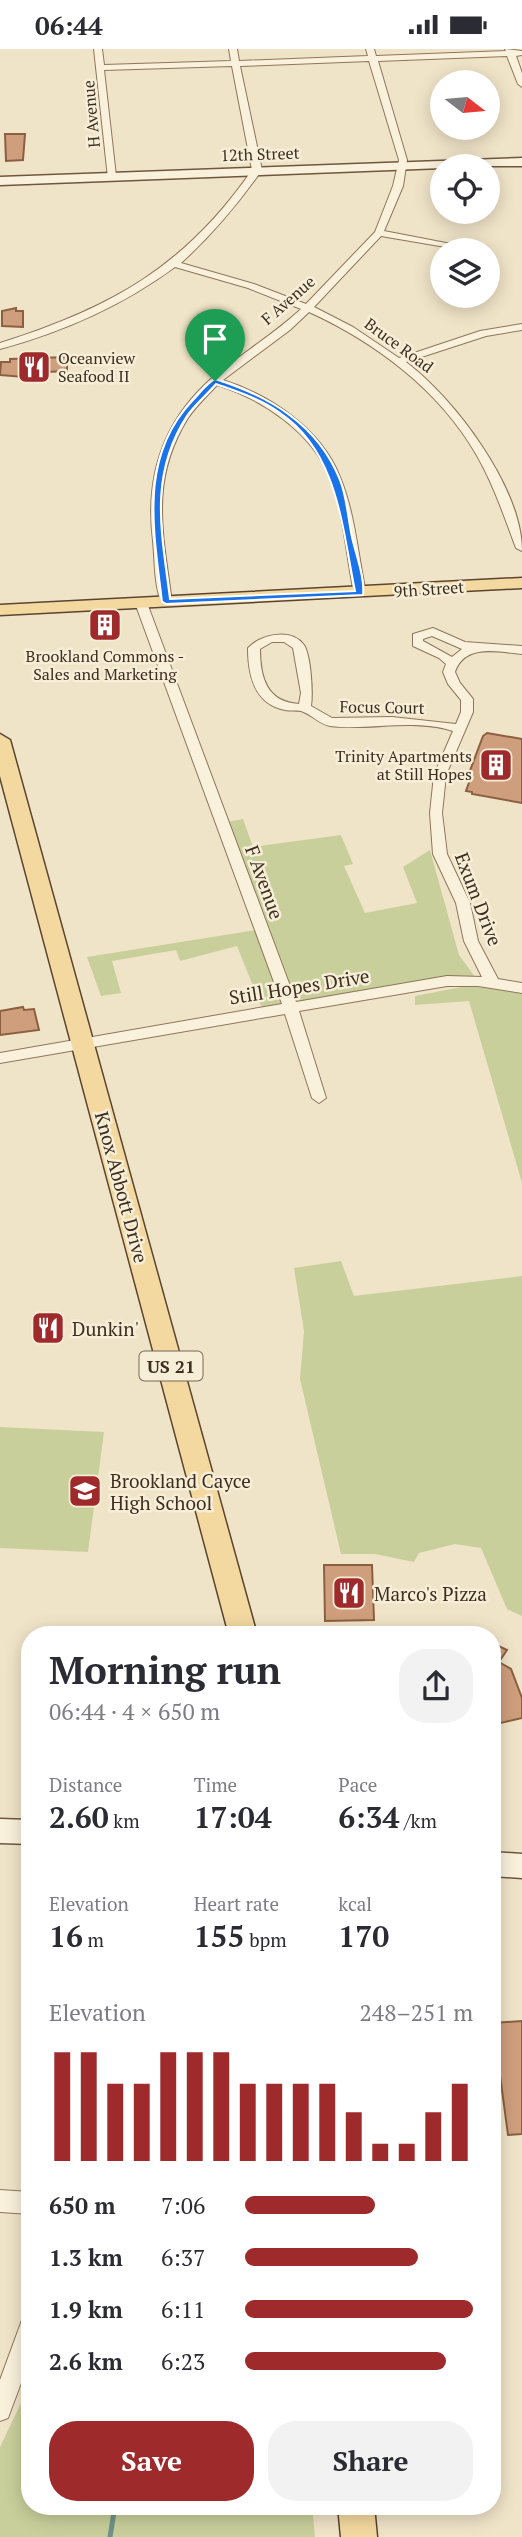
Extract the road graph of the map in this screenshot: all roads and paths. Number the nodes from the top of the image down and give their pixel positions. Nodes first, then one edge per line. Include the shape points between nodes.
1 (98, 49) edge
2 (233, 49) edge
3 (510, 51) edge
4 (522, 53) edge
5 (372, 54) edge
6 (237, 64) junction
7 (100, 68) junction
8 (522, 84) edge
9 (522, 162) edge
10 (402, 166) junction
11 (257, 170) junction
12 (111, 176) junction
13 (0, 181) edge
14 (379, 233) junction
15 (430, 242) edge
16 (174, 264) junction
17 (306, 309) junction
18 (522, 327) edge
19 (0, 346) edge
20 (399, 361) junction
21 (215, 381) junction
22 (522, 548) edge
23 (522, 583) edge
24 (360, 593) junction
25 (166, 602) junction
26 (141, 603) junction
27 (0, 610) edge
28 (481, 647) junction
29 (520, 647) edge
30 (452, 663) junction
31 (305, 708) junction
32 (461, 730) junction
33 (0, 740) edge
34 (492, 982) junction
35 (522, 988) edge
36 (290, 1006) junction
37 (83, 1043) junction
38 (0, 1058) edge
39 (319, 1098) dead end
40 (241, 1626) edge
41 (0, 1831) edge
42 (21, 1832) edge
43 (501, 1865) edge
44 (522, 1866) edge
45 (0, 2201) edge
46 (21, 2202) edge
47 (21, 2353) edge
48 (0, 2410) edge
49 (357, 2515) edge
50 (359, 2537) edge

1 - 7 street, H Avenue
2 - 6 street
3 - 4 street
3 - 5 street
3 - 8 street
5 - 6 street
5 - 10 street, F Avenue
6 - 7 street
6 - 11 street
7 - 12 street, H Avenue
9 - 10 main road, 12th Street
10 - 11 main road, 12th Street
10 - 14 street, F Avenue
11 - 12 main road, 12th Street
11 - 16 street via 227,215
12 - 13 main road, 12th Street
14 - 15 street
14 - 17 street, F Avenue
16 - 17 street, Bruce Road via 247,285
16 - 19 street via 95,313
17 - 20 street, Bruce Road via 351,329
17 - 21 street, F Avenue
18 - 20 street via 484,333
20 - 22 street, Bruce Road via 434,391 468,432 490,470
21 - 24 street via 284,412 328,462 337,482
21 - 25 street, F Avenue via 184,414 158,474 155,513
23 - 24 main road, 9th Street
24 - 25 main road, 9th Street
25 - 26 main road, 9th Street
26 - 27 main road, 9th Street
26 - 36 street, F Avenue
28 - 29 street
28 - 30 street
28 - 30 street via 462,645 433,632 417,637 417,643
30 - 32 street, Exum Drive via 449,672 467,699
31 - 31 street, Focus Court via 271,700 259,686 254,648 261,642 285,639 299,647
31 - 32 street, Focus Court via 330,722 393,720
32 - 34 street, Exum Drive via 440,775 436,813 440,854 463,903 471,941
33 - 37 main road, Knox Abbott Drive / US 21
34 - 35 street, Still Hopes Drive
34 - 36 street, Still Hopes Drive via 447,981
36 - 37 street, Still Hopes Drive
36 - 39 street, F Avenue
37 - 38 street, Still Hopes Drive
37 - 40 main road, Knox Abbott Drive / US 21
41 - 42 main road
43 - 44 main road
45 - 46 street
47 - 48 street
49 - 50 main road

